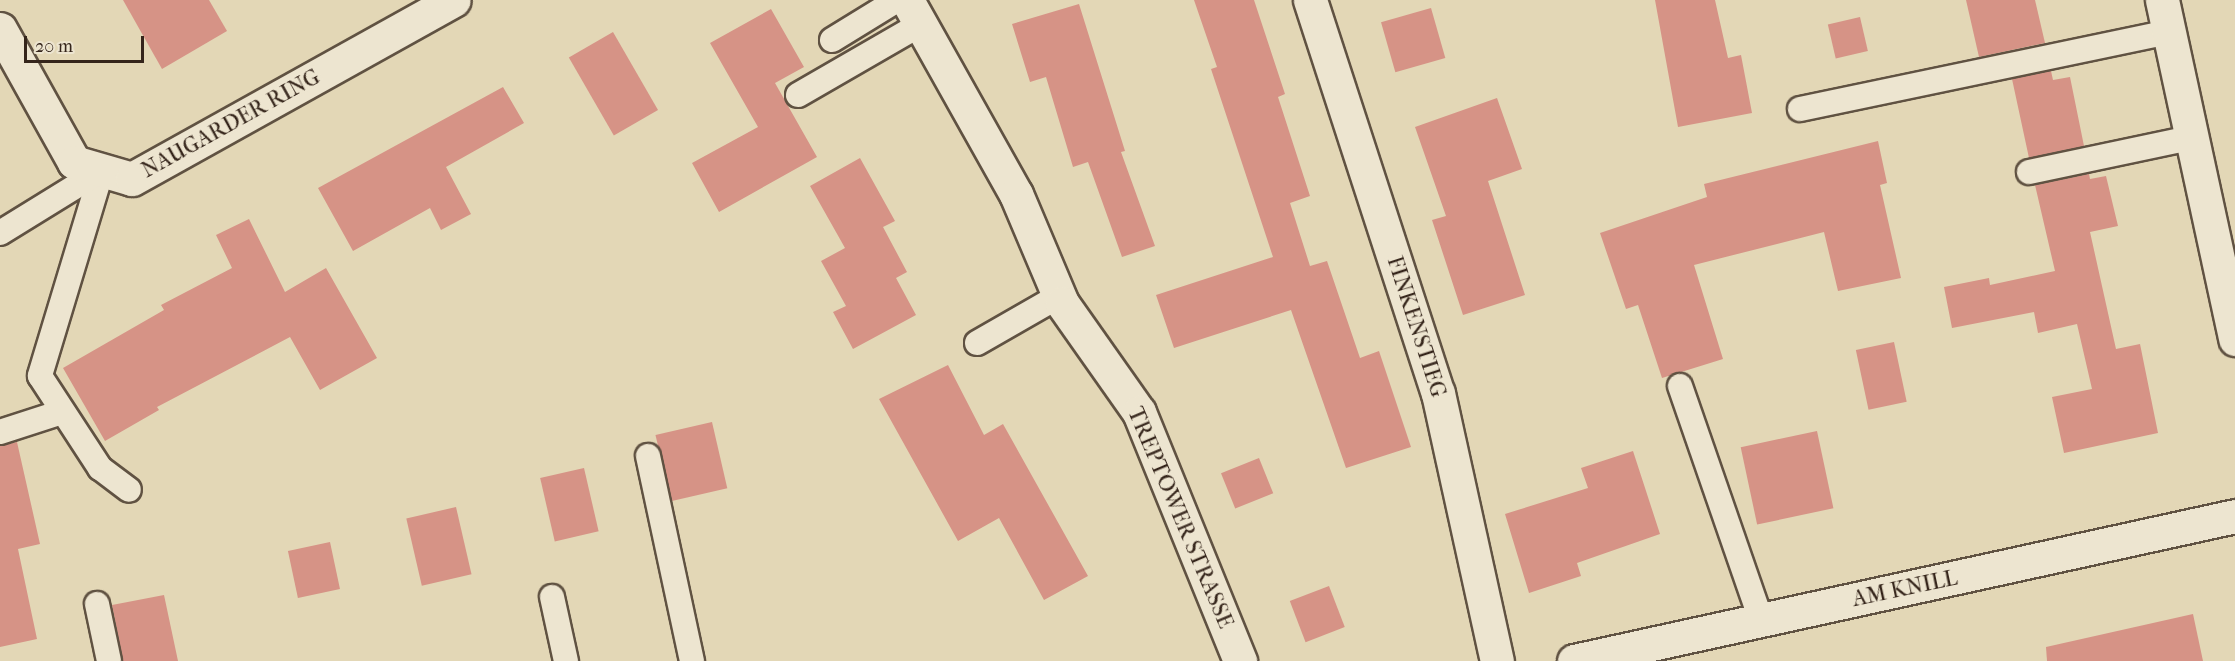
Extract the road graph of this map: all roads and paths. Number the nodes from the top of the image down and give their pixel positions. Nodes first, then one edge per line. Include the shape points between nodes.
1 (453, 0) edge
2 (897, 0) edge
3 (1310, 0) edge
4 (2162, 0) edge
5 (914, 12) edge
6 (0, 29) edge
7 (2169, 32) junction
8 (832, 40) dead end
9 (798, 95) dead end
10 (1800, 109) dead end
11 (2192, 138) junction
12 (102, 170) junction
13 (2029, 172) dead end
14 (0, 234) edge
15 (1059, 296) junction
16 (2235, 339) edge
17 (977, 343) dead end
18 (1680, 386) dead end
19 (62, 412) junction
20 (0, 432) edge
21 (648, 456) dead end
22 (129, 490) dead end
23 (2235, 516) edge
24 (552, 597) dead end
25 (97, 604) dead end
26 (1761, 620) junction
27 (109, 661) edge
28 (566, 661) edge
29 (692, 661) edge
30 (1240, 661) edge
31 (1497, 661) edge
32 (1574, 661) edge

1 - 12 street, NAUGARDER RING via 132,179
2 - 8 lane
3 - 31 street, FINKENSTIEG via 1438,393
4 - 7 street
5 - 9 lane
5 - 15 street, TREPTOWER STRASSE via 1016,194
6 - 12 street, NAUGARDER RING via 74,162
7 - 10 lane
7 - 11 street
11 - 13 lane
11 - 16 street
12 - 14 lane
12 - 19 lane via 40,375
15 - 17 lane
15 - 30 street, TREPTOWER STRASSE via 1139,412
18 - 26 lane
19 - 20 lane
19 - 22 lane via 100,468
21 - 29 lane
23 - 26 street, AM KNILL
24 - 28 lane
25 - 27 lane
26 - 32 street, AM KNILL

